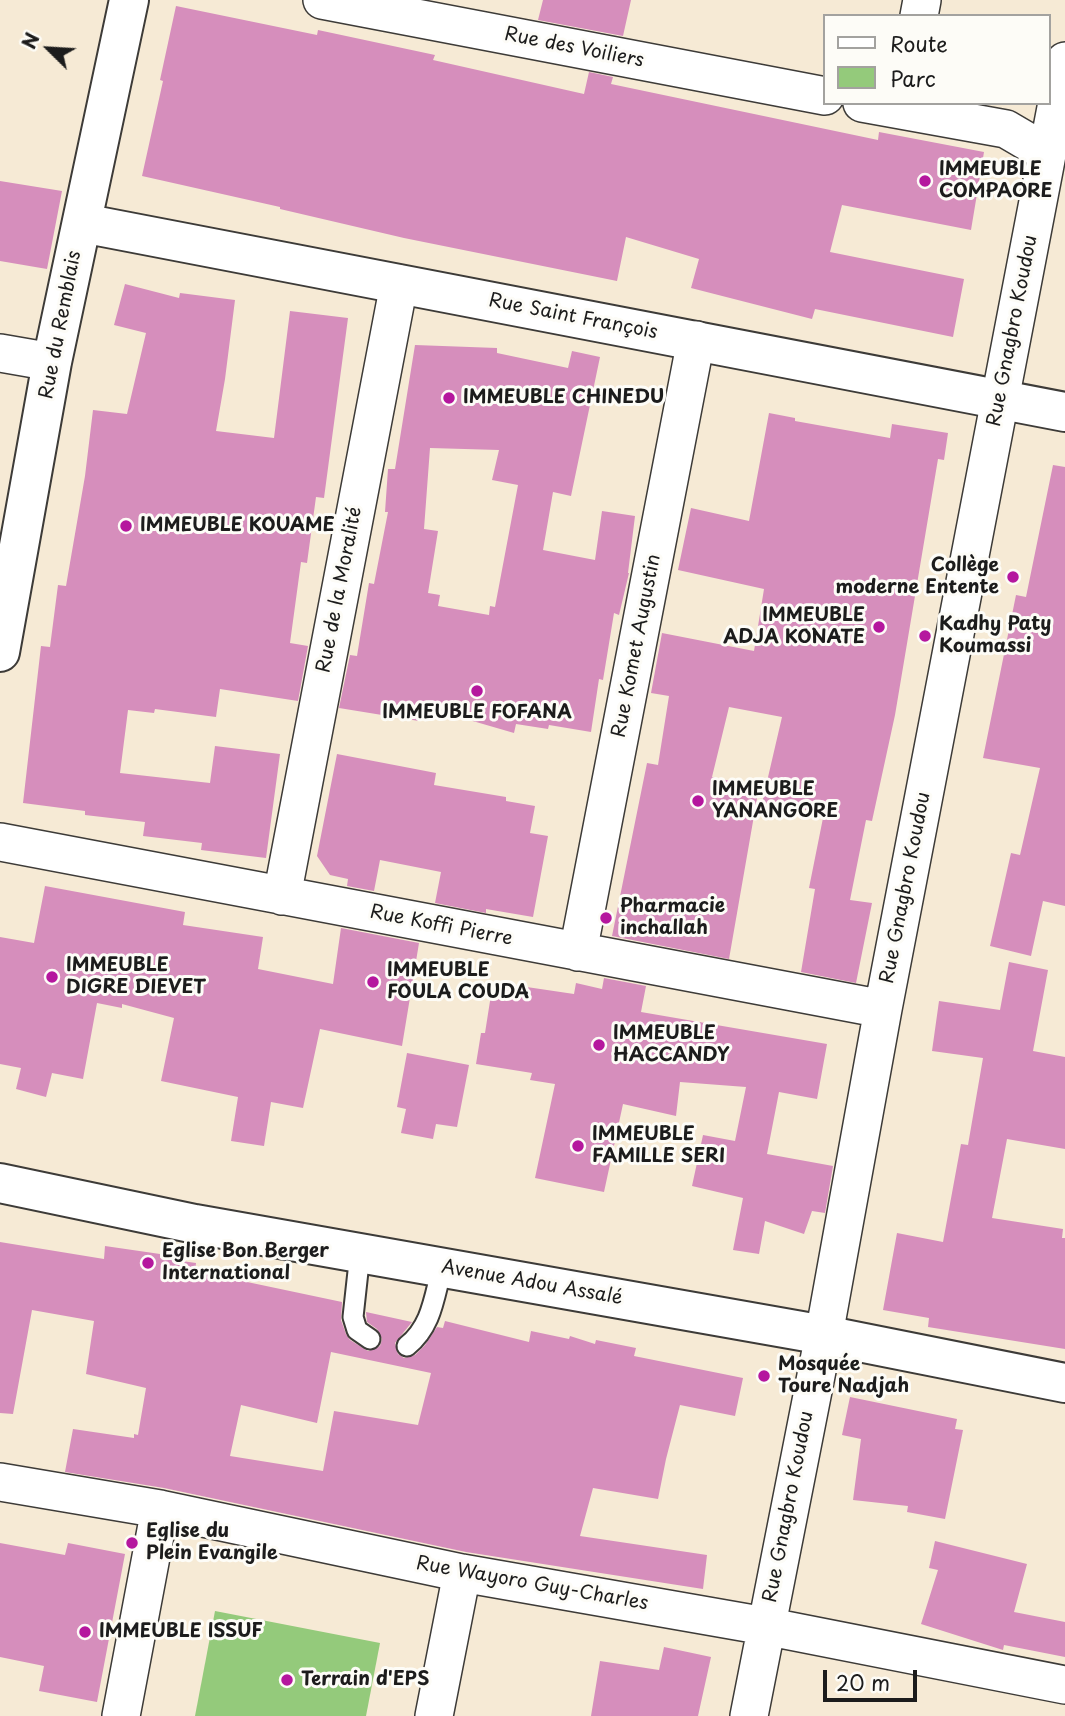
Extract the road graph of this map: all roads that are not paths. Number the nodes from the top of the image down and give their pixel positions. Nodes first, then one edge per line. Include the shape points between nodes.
1 (129, 0) edge
2 (322, 0) edge
3 (397, 7) edge
4 (1065, 61) edge
5 (824, 96) edge
6 (882, 105) edge
7 (901, 107) edge
8 (1047, 153) junction
9 (82, 223) junction
10 (399, 284) junction
11 (696, 340) junction
12 (0, 353) edge
13 (52, 362) junction
14 (1000, 398) junction
15 (1065, 412) edge
16 (0, 652) edge
17 (0, 842) edge
18 (282, 895) junction
19 (578, 952) junction
20 (883, 1009) junction
21 (0, 1183) edge
22 (360, 1253) junction
23 (442, 1268) junction
24 (824, 1335) junction
25 (370, 1339) dead end
26 (407, 1346) dead end
27 (1065, 1383) edge
28 (0, 1482) edge
29 (160, 1509) junction
30 (462, 1573) junction
31 (765, 1626) junction
32 (1065, 1685) edge
33 (121, 1716) edge
34 (434, 1716) edge
35 (749, 1716) edge

1 - 9 street, Rue du Remblais
2 - 3 street, Rue des Voiliers
3 - 5 street, Rue des Voiliers
4 - 8 street, Rue Gnagbro Koudou
6 - 7 street
7 - 8 street via 1006,128
8 - 14 street, Rue Gnagbro Koudou
9 - 10 street, Rue Saint François
9 - 13 street, Rue du Remblais
10 - 11 street, Rue Saint François
10 - 18 street, Rue de la Moralité
11 - 14 street, Rue Saint François
11 - 19 street, Rue Komet Augustin
12 - 13 street
13 - 16 street, Rue du Remblais
14 - 15 street, Rue Saint François
14 - 20 street, Rue Gnagbro Koudou
17 - 18 street, Rue Koffi Pierre
18 - 19 street, Rue Koffi Pierre
19 - 20 street, Rue Koffi Pierre
20 - 24 street, Rue Gnagbro Koudou
21 - 22 street, Avenue Adou Assalé
22 - 23 street, Avenue Adou Assalé
22 - 25 lane via 353,1317 357,1331
23 - 24 street, Avenue Adou Assalé
23 - 26 lane via 428,1320 420,1336
24 - 27 street, Avenue Adou Assalé
24 - 31 street, Rue Gnagbro Koudou
28 - 29 street, Rue Wayoro Guy-Charles
29 - 30 street, Rue Wayoro Guy-Charles
29 - 33 street
30 - 31 street, Rue Wayoro Guy-Charles
30 - 34 street
31 - 32 street, Rue Wayoro Guy-Charles
31 - 35 street, Rue Gnagbro Koudou

